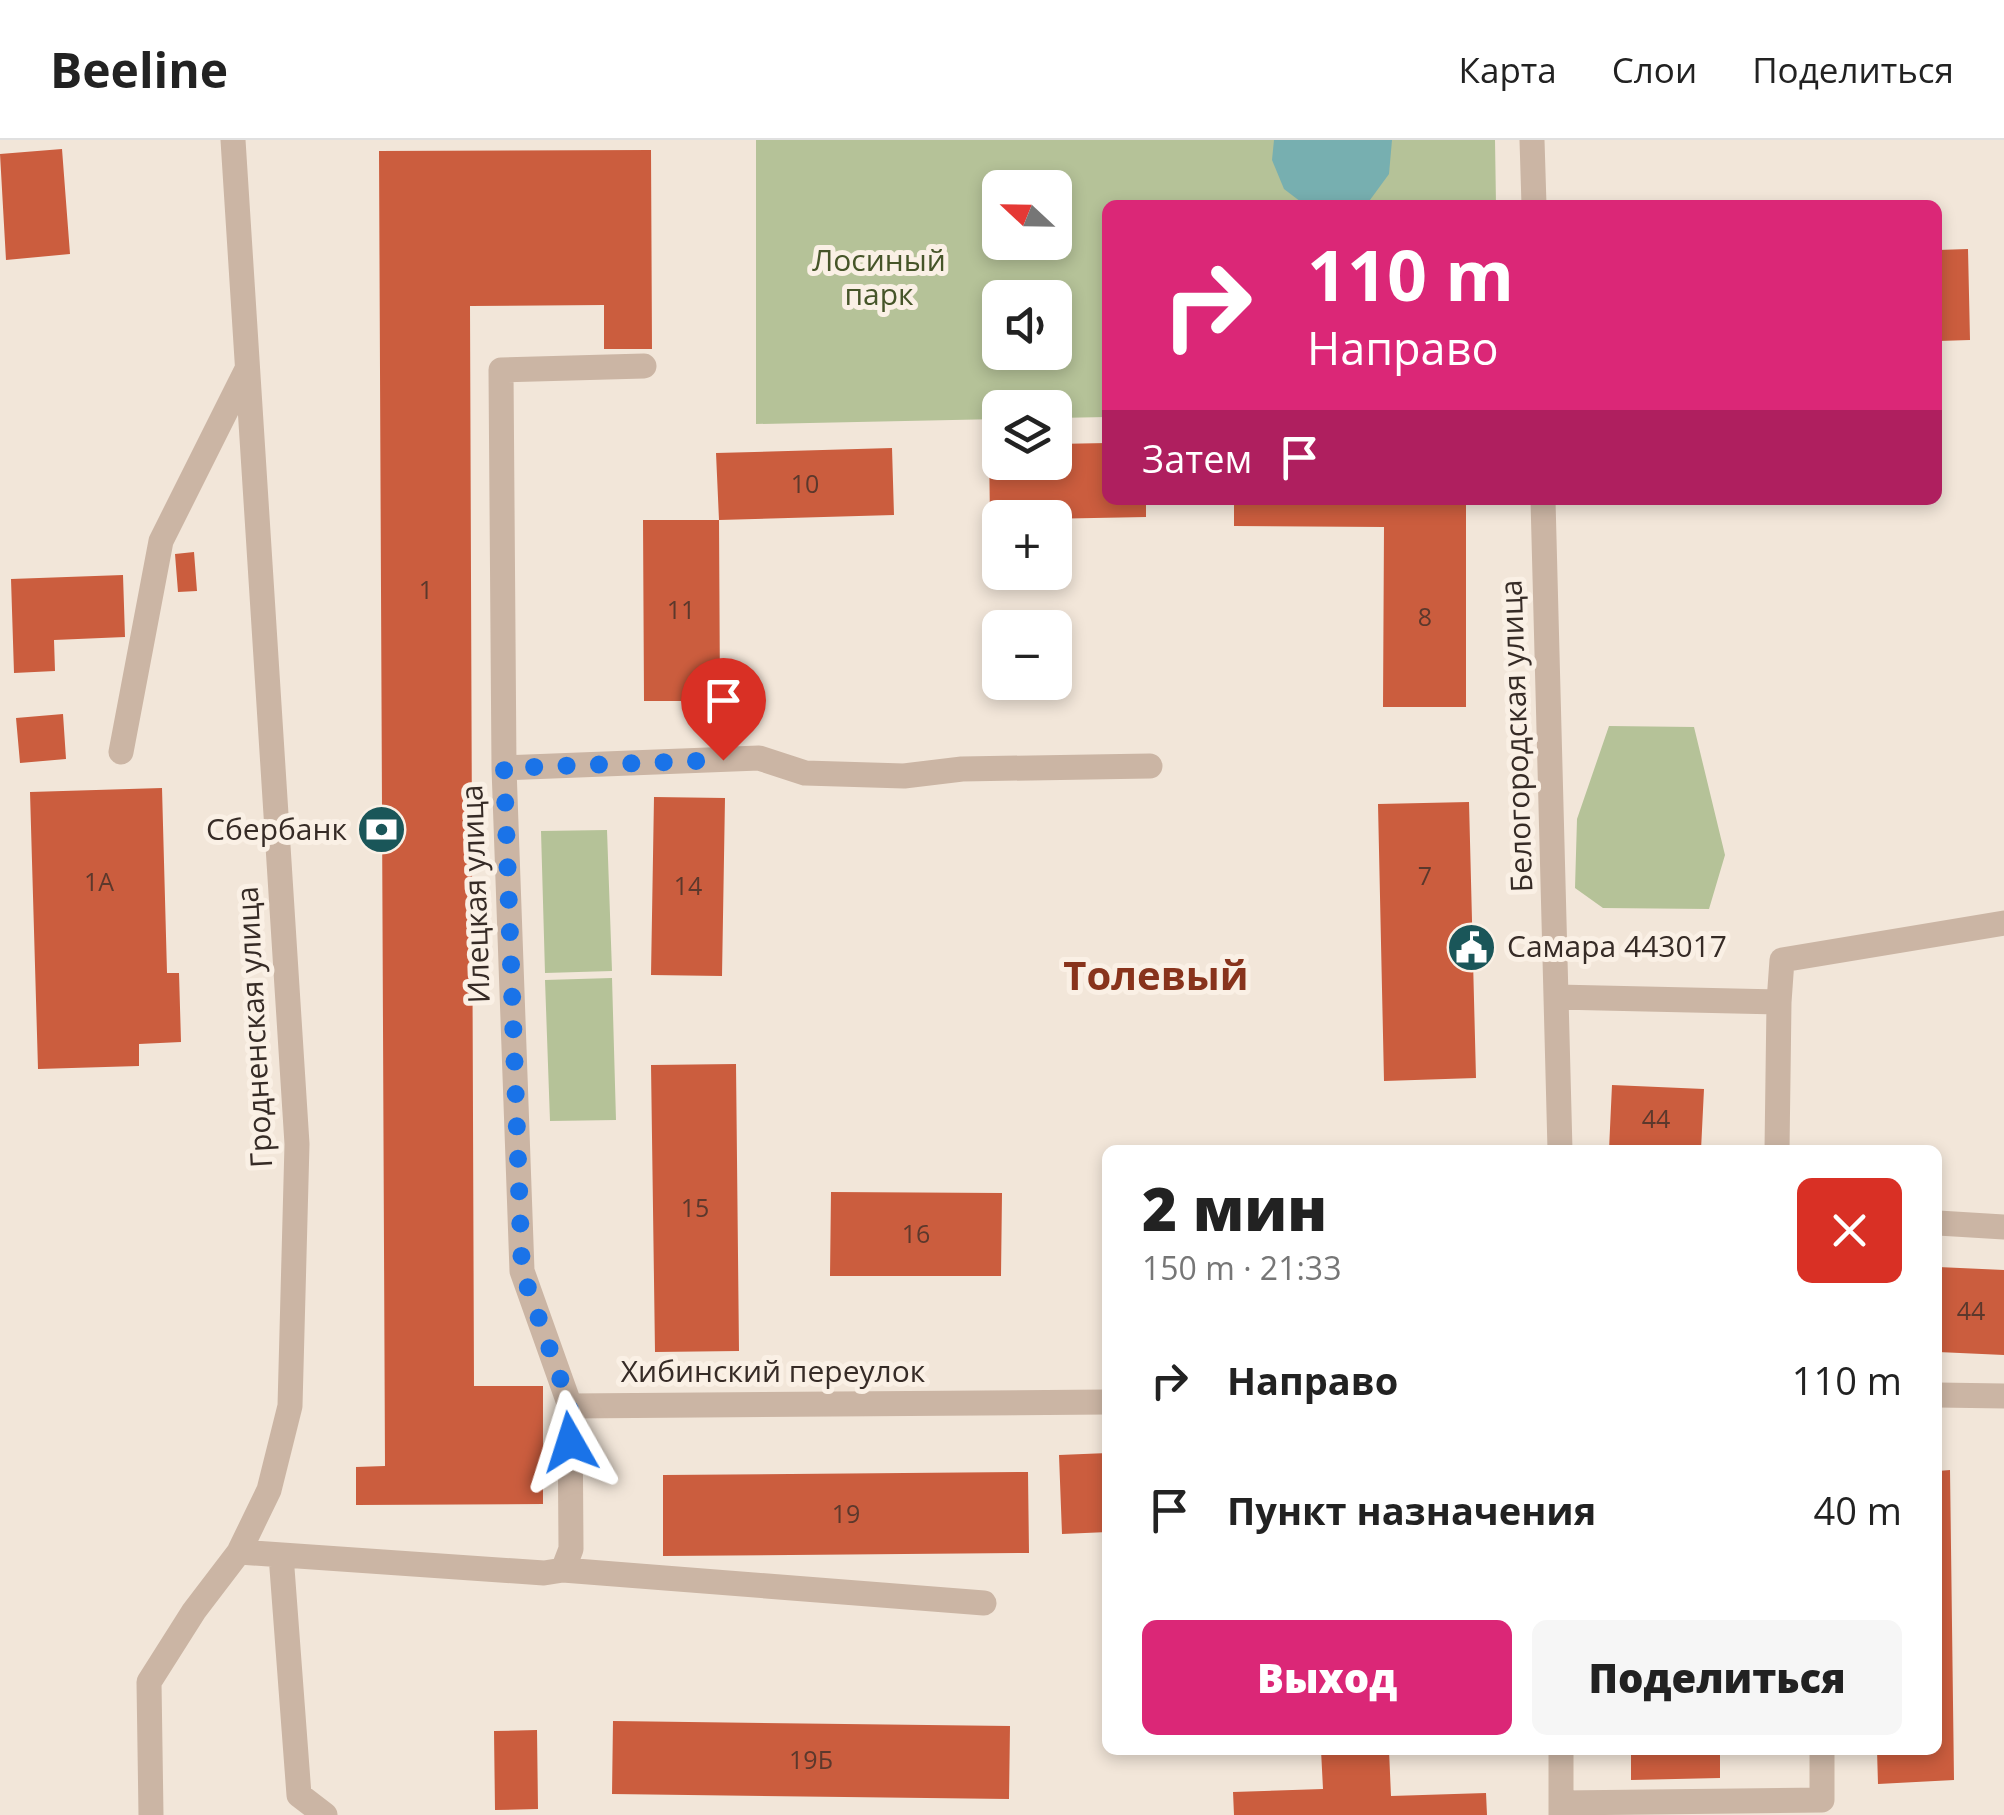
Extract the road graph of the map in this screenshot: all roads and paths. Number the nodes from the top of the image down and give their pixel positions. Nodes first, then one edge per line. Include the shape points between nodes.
1 (233, 140) edge
2 (1532, 140) edge
3 (1534, 200) edge
4 (644, 366) dead end
5 (248, 368) junction
6 (1542, 505) edge
7 (121, 752) dead end
8 (1150, 766) dead end
9 (504, 768) junction
10 (2004, 922) edge
11 (1557, 997) junction
12 (1779, 1002) junction
13 (1560, 1145) edge
14 (1777, 1145) edge
15 (1942, 1223) edge
16 (2004, 1227) edge
17 (1942, 1395) edge
18 (2004, 1396) edge
19 (1102, 1402) edge
20 (570, 1406) junction
21 (239, 1552) junction
22 (282, 1555) junction
23 (563, 1570) junction
24 (984, 1603) dead end
25 (1562, 1755) edge
26 (1822, 1755) edge
27 (1561, 1809) edge
28 (151, 1815) edge
29 (325, 1815) edge

1 - 5 street, Гродненская улица
2 - 3 street
4 - 9 street, Илецкая улица via 501,370
5 - 7 street via 161,541
5 - 21 street, Гродненская улица via 297,1144 290,1406 269,1490
6 - 11 street, Белогородская улица
8 - 9 street via 904,776 805,772 759,758
9 - 20 street, Илецкая улица via 522,1271
10 - 12 street via 1782,960
11 - 12 street
11 - 13 street, Белогородская улица
12 - 14 street
15 - 16 street
17 - 18 street
19 - 20 street, Хибинский переулок
20 - 23 street via 571,1549
21 - 22 street
21 - 28 street, Гродненская улица via 149,1682
22 - 23 street
22 - 29 street via 299,1795
23 - 24 street
25 - 27 street
26 - 27 street via 1822,1800

